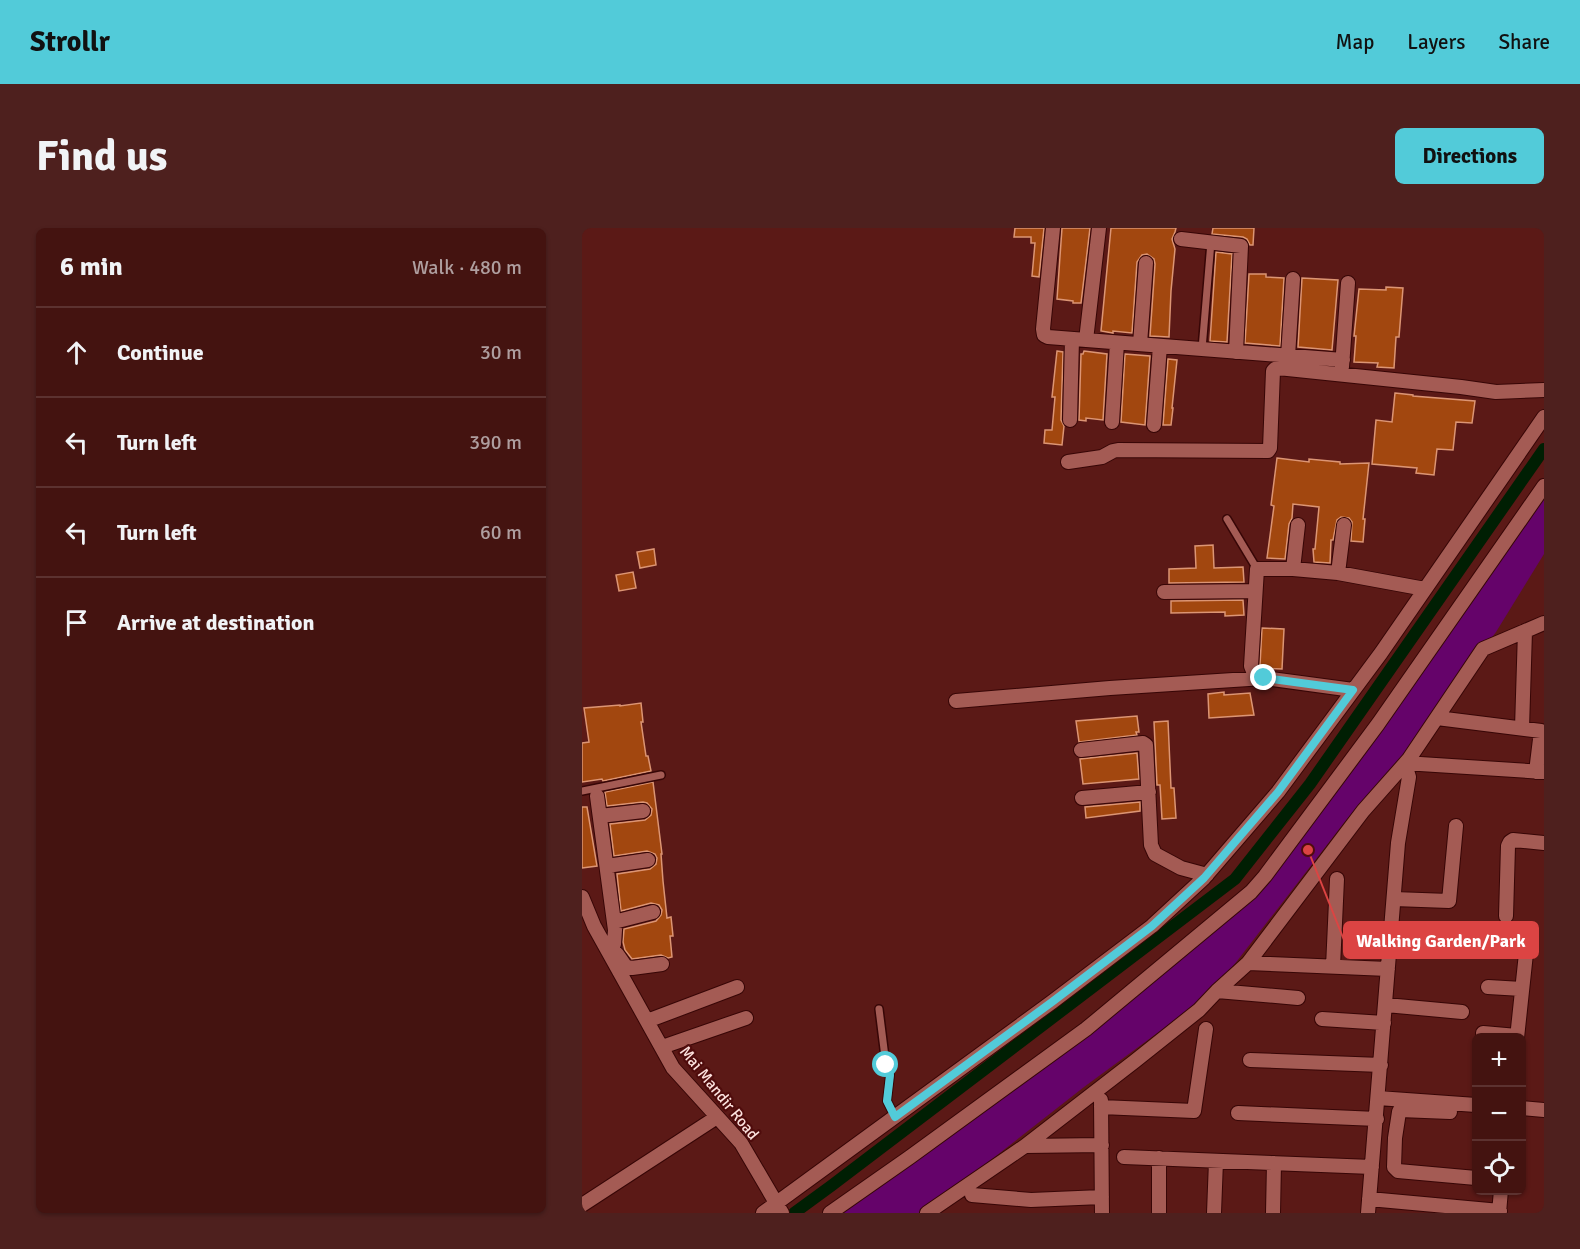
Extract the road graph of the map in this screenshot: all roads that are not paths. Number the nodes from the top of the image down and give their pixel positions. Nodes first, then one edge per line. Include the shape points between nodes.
1 (1053, 228) edge
2 (1099, 228) edge
3 (1181, 239) dead end
4 (1211, 242) junction
5 (1146, 263) dead end
6 (1293, 279) dead end
7 (1348, 283) dead end
8 (1079, 340) junction
9 (1117, 343) junction
10 (1140, 344) junction
11 (1160, 346) junction
12 (1202, 349) junction
13 (1236, 352) junction
14 (1288, 356) junction
15 (1343, 360) junction
16 (1342, 375) junction
17 (1544, 390) edge
18 (1544, 417) edge
19 (1070, 420) dead end
20 (1112, 422) dead end
21 (1154, 425) dead end
22 (1068, 462) dead end
23 (1544, 486) edge
24 (1227, 519) dead end
25 (1298, 525) dead end
26 (1344, 525) dead end
27 (1257, 569) junction
28 (1293, 569) junction
29 (1338, 573) junction
30 (1425, 589) junction
31 (1255, 591) junction
32 (1164, 592) dead end
33 (1544, 622) edge
34 (1525, 631) junction
35 (1256, 678) junction
36 (1353, 690) junction
37 (956, 701) dead end
38 (1437, 718) junction
39 (1522, 728) junction
40 (1081, 750) dead end
41 (1405, 764) junction
42 (1540, 772) edge
43 (661, 775) dead end
44 (582, 791) edge
45 (1149, 792) junction
46 (597, 796) dead end
47 (1082, 798) dead end
48 (643, 811) dead end
49 (600, 816) junction
50 (1456, 826) dead end
51 (1544, 843) edge
52 (648, 860) dead end
53 (607, 866) junction
54 (1207, 875) junction
55 (1337, 879) dead end
56 (582, 897) edge
57 (1394, 900) junction
58 (653, 912) dead end
59 (1506, 916) dead end
60 (614, 922) junction
61 (1485, 939) dead end
62 (1390, 948) junction
63 (611, 950) junction
64 (1449, 951) dead end
65 (1248, 963) junction
66 (662, 964) dead end
67 (1333, 967) junction
68 (1388, 969) junction
69 (737, 987) dead end
70 (1488, 987) dead end
71 (1522, 989) junction
72 (1217, 991) junction
73 (1298, 998) dead end
74 (1386, 1005) junction
75 (879, 1009) dead end
76 (1462, 1012) dead end
77 (746, 1018) dead end
78 (1322, 1019) dead end
79 (648, 1021) junction
80 (1384, 1023) junction
81 (1206, 1029) dead end
82 (1517, 1033) edge
83 (662, 1047) junction
84 (1250, 1060) dead end
85 (1381, 1065) junction
86 (1101, 1085) junction
87 (1378, 1098) junction
88 (1472, 1104) edge
89 (1101, 1107) junction
90 (1526, 1108) edge
91 (1544, 1110) edge
92 (1450, 1112) dead end
93 (1238, 1113) dead end
94 (717, 1117) junction
95 (895, 1117) junction
96 (1377, 1119) junction
97 (1374, 1137) junction
98 (1395, 1138) junction
99 (1102, 1145) junction
100 (1024, 1146) junction
101 (1124, 1156) dead end
102 (1159, 1158) junction
103 (1216, 1161) junction
104 (1274, 1163) junction
105 (1372, 1167) junction
106 (1472, 1178) edge
107 (972, 1195) dead end
108 (1501, 1195) edge
109 (1102, 1197) junction
110 (582, 1205) edge
111 (1368, 1206) edge
112 (944, 1207) edge
113 (780, 1210) edge
114 (1499, 1212) edge
115 (763, 1213) edge
116 (830, 1213) edge
117 (927, 1213) edge
118 (1102, 1213) edge
119 (1159, 1213) edge
120 (1214, 1213) edge
121 (1273, 1213) edge

1 - 8 street via 1044,335
2 - 8 street
3 - 4 street
4 - 12 lane
4 - 13 street via 1241,246
5 - 10 street
6 - 14 street
7 - 15 street
8 - 9 street
8 - 19 street
9 - 10 street
9 - 20 street
10 - 11 street
11 - 12 street
11 - 21 street
12 - 13 street
13 - 14 street
14 - 15 street
15 - 16 street
16 - 17 street via 1496,393
16 - 22 street via 1273,371 1268,451 1118,450 1102,457
18 - 30 street
23 - 116 street via 1378,724 1251,892 1086,1029
24 - 27 lane
25 - 28 street
26 - 29 street
27 - 28 street
27 - 31 street
28 - 29 street
29 - 30 street
30 - 36 street
31 - 32 street
31 - 35 street via 1251,666
33 - 34 street
34 - 38 street via 1483,649
34 - 39 street
35 - 36 street
35 - 37 street
36 - 54 street via 1278,792
38 - 39 street
38 - 41 street
39 - 42 street via 1541,731
40 - 45 street via 1143,743 1147,748
41 - 42 street
41 - 57 street via 1409,777
41 - 65 street via 1363,811
43 - 44 lane
45 - 47 street
45 - 54 street via 1155,854 1181,868
46 - 49 street
48 - 49 street
49 - 53 street
50 - 57 street via 1451,899
51 - 59 street via 1510,842
52 - 53 street
53 - 60 street
54 - 95 street via 1152,926
55 - 67 street
56 - 63 street, Mai Mandir Road via 594,926
57 - 62 street
58 - 60 street
60 - 63 street via 616,937
61 - 71 street via 1526,942
62 - 64 street
62 - 68 street
63 - 66 street via 626,967
63 - 79 street, Mai Mandir Road
65 - 67 street
65 - 72 street
67 - 68 street
68 - 74 street
69 - 79 street
70 - 71 street
71 - 82 street
72 - 73 street
72 - 86 street via 1199,1010
74 - 76 street
74 - 80 street
75 - 95 lane via 890,1075 887,1101
77 - 83 street
78 - 80 street
79 - 83 street, Mai Mandir Road
80 - 85 street
81 - 89 street via 1194,1111
83 - 94 street, Mai Mandir Road via 673,1068
84 - 85 street
85 - 87 street
86 - 89 street
86 - 100 street
87 - 88 street
87 - 96 street
89 - 99 street
90 - 91 street
92 - 98 street via 1400,1110
93 - 96 street
94 - 110 street
94 - 113 street, Mai Mandir Road via 741,1143
95 - 113 street
96 - 97 street
97 - 98 street
97 - 105 street
98 - 106 street via 1395,1169
99 - 100 street
99 - 109 street
100 - 112 street
101 - 102 street
102 - 103 street
102 - 119 street
103 - 104 street
103 - 120 street
104 - 105 street
104 - 121 street
105 - 111 street
107 - 109 street via 1031,1200
108 - 114 street
109 - 118 street
111 - 114 street
112 - 117 street
113 - 115 street

